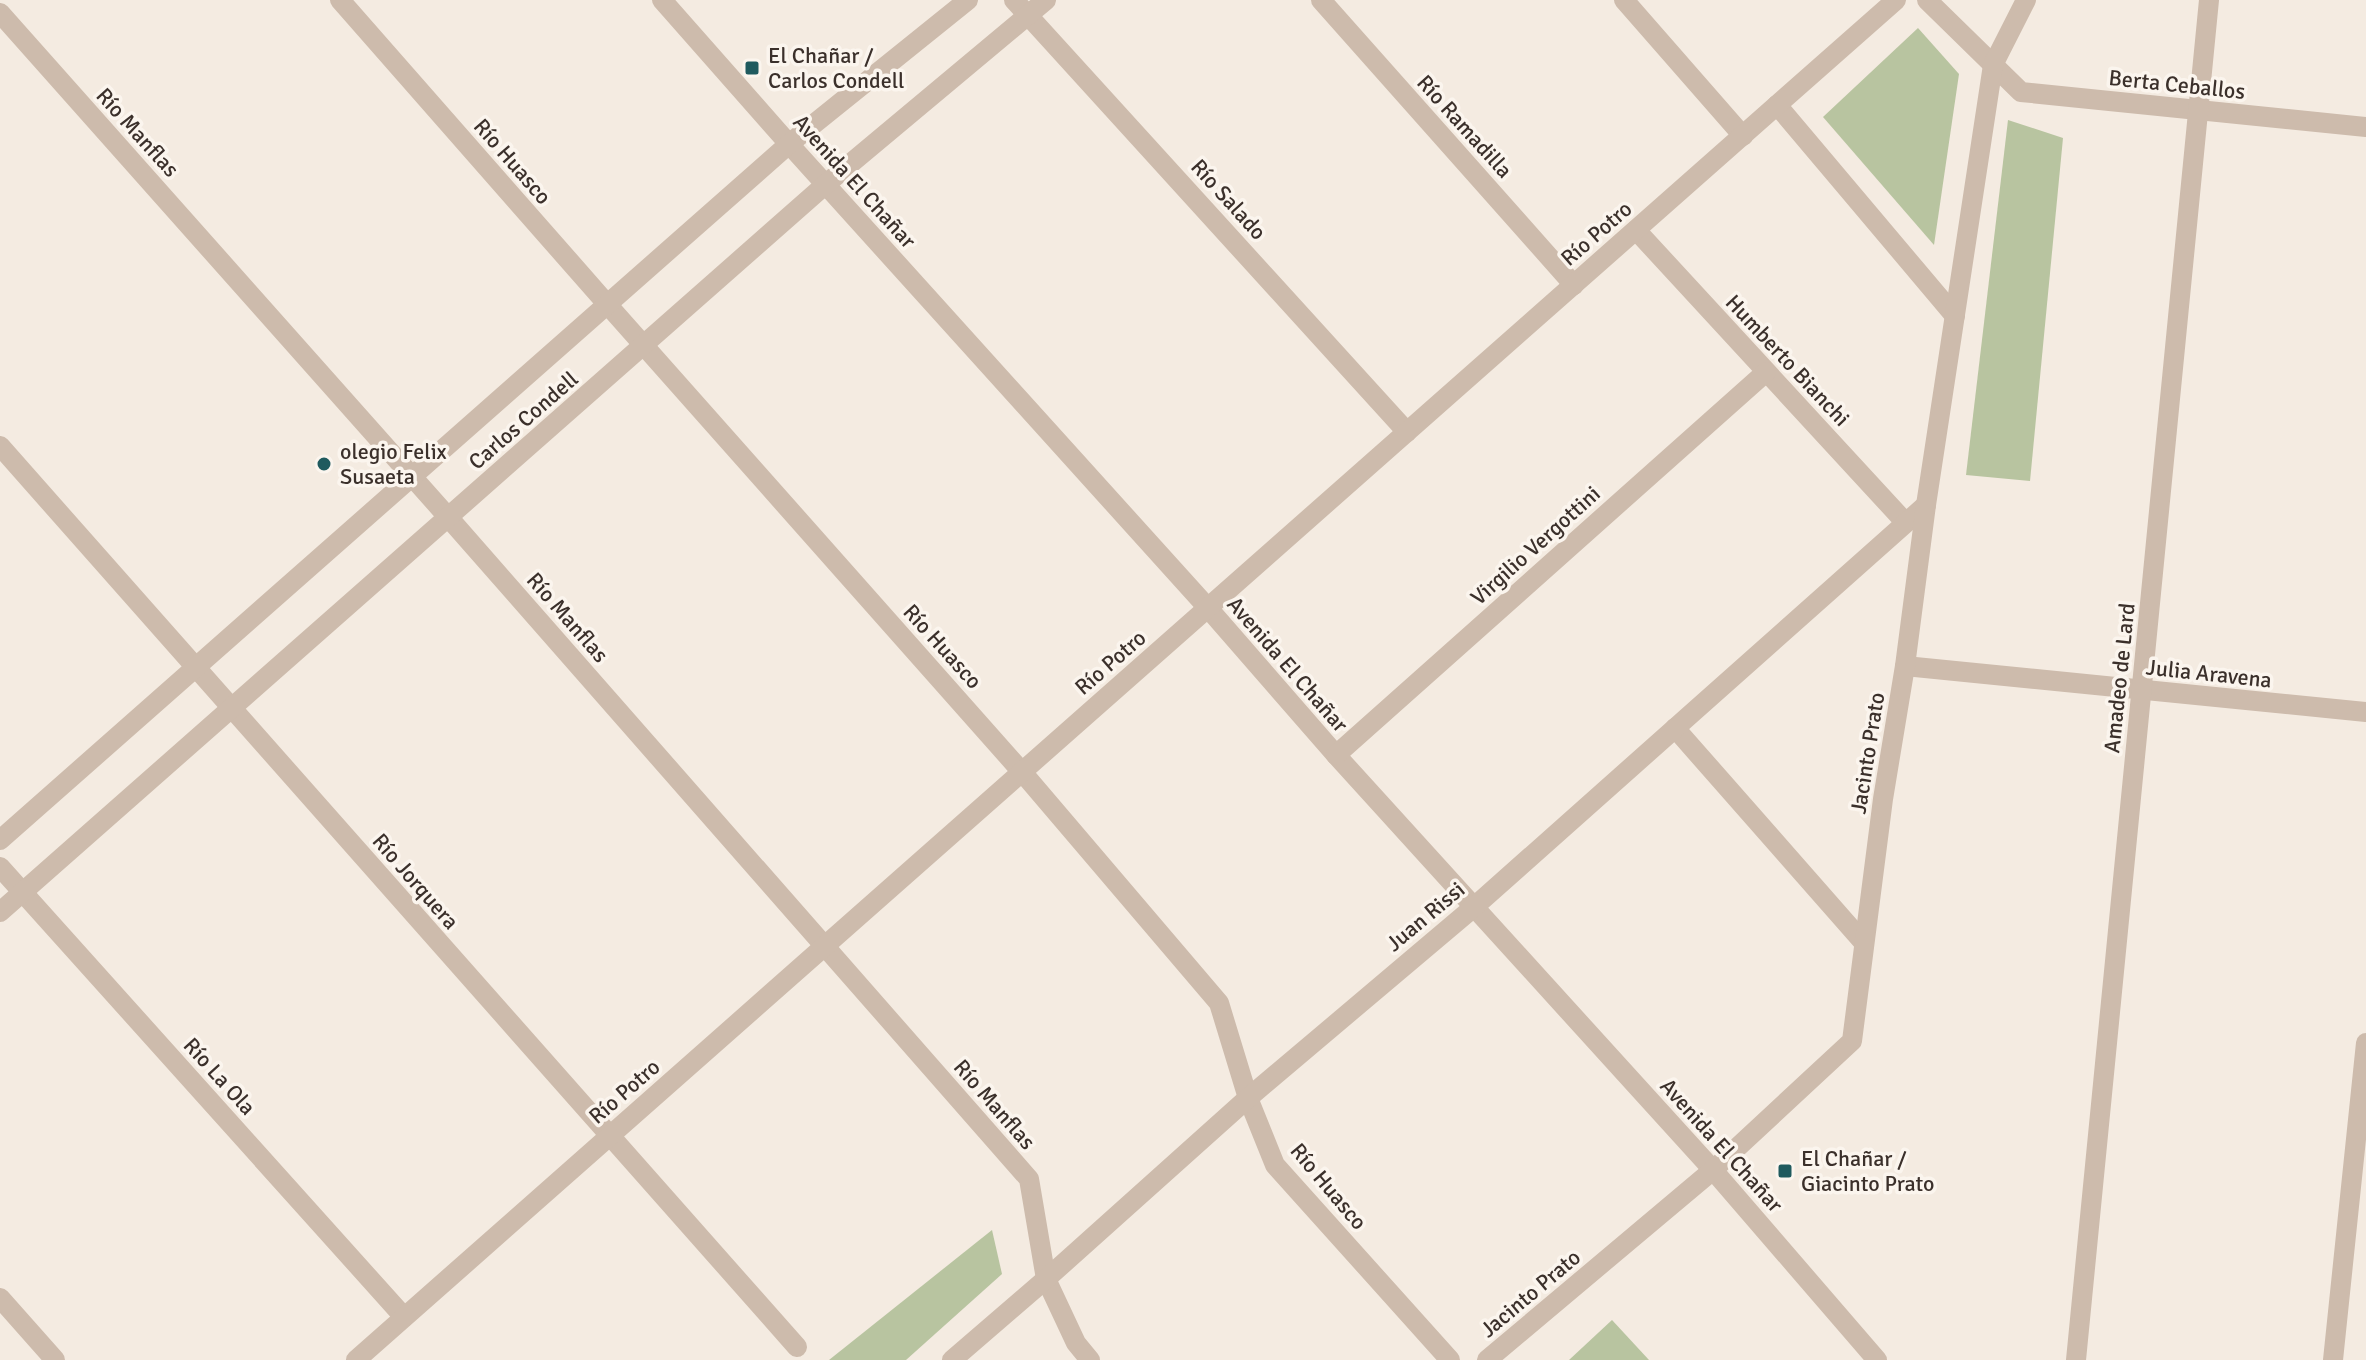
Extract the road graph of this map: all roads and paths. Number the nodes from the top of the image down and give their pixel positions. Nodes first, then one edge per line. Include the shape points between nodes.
1 (340, 0) edge
2 (662, 0) edge
3 (968, 0) edge
4 (1046, 0) edge
5 (1321, 0) edge
6 (1624, 0) edge
7 (1896, 0) edge
8 (1927, 0) edge
9 (2026, 0) edge
10 (2209, 0) edge
11 (1021, 7) edge
12 (0, 13) edge
13 (1993, 65) junction
14 (1777, 105) junction
15 (2198, 111) junction
16 (2366, 127) edge
17 (1743, 136) junction
18 (789, 144) junction
19 (826, 184) junction
20 (1636, 230) junction
21 (1574, 285) junction
22 (607, 304) junction
23 (1955, 316) junction
24 (644, 345) junction
25 (1766, 372) junction
26 (1407, 432) junction
27 (0, 446) edge
28 (412, 477) junction
29 (1926, 505) junction
30 (448, 517) junction
31 (1905, 522) junction
32 (1208, 608) junction
33 (1905, 666) junction
34 (195, 667) junction
35 (2142, 690) junction
36 (232, 708) junction
37 (2366, 712) edge
38 (1675, 728) junction
39 (1336, 755) junction
40 (1022, 772) junction
41 (0, 840) edge
42 (0, 867) edge
43 (23, 892) junction
44 (1474, 907) junction
45 (0, 912) edge
46 (1864, 943) junction
47 (825, 946) junction
48 (2366, 1043) edge
49 (1248, 1098) junction
50 (610, 1136) junction
51 (1713, 1170) junction
52 (2357, 1211) edge
53 (1046, 1279) junction
54 (0, 1298) edge
55 (404, 1317) junction
56 (797, 1347) dead end
57 (55, 1360) edge
58 (356, 1360) edge
59 (952, 1360) edge
60 (1090, 1360) edge
61 (1450, 1360) edge
62 (1487, 1360) edge
63 (1877, 1360) edge
64 (2076, 1360) edge
65 (2333, 1360) edge

1 - 22 street, Río Huasco
2 - 18 street, Avenida El Chañar
3 - 18 street, Carlos Condell
4 - 11 street, Carlos Condell
5 - 21 street, Río Ramadilla
6 - 17 street
7 - 14 street, Río Potro
8 - 13 street, Berta Ceballos
9 - 13 street, Jacinto Prato
10 - 15 street, Amadeo de Lard
11 - 19 street, Carlos Condell
11 - 26 street, Río Salado
12 - 28 street, Río Manflas
13 - 15 street, Berta Ceballos via 2021,92
13 - 23 street, Jacinto Prato
14 - 17 street, Río Potro
14 - 23 street
15 - 16 street, Berta Ceballos
15 - 35 street, Amadeo de Lard
17 - 20 street, Río Potro
18 - 19 street, Avenida El Chañar
18 - 22 street, Carlos Condell
19 - 24 street, Carlos Condell
19 - 32 street, Avenida El Chañar
20 - 21 street, Río Potro
20 - 25 street, Humberto Bianchi
21 - 26 street, Río Potro
22 - 24 street, Río Huasco
22 - 28 street, Carlos Condell
23 - 29 street, Jacinto Prato
24 - 30 street, Carlos Condell
24 - 40 street, Río Huasco
25 - 31 street, Humberto Bianchi
25 - 39 street, Virgilio Vergottini
26 - 32 street, Río Potro
27 - 34 street, Río Jorquera
28 - 30 street, Río Manflas
28 - 34 street, Carlos Condell
29 - 31 street, Juan Rissi
29 - 33 street, Jacinto Prato
30 - 36 street, Carlos Condell
30 - 47 street, Río Manflas
31 - 38 street, Juan Rissi
32 - 39 street, Avenida El Chañar
32 - 40 street, Río Potro
33 - 35 street, Julia Aravena
33 - 46 street, Jacinto Prato
34 - 36 street, Río Jorquera
34 - 41 street, Carlos Condell
35 - 37 street, Julia Aravena
35 - 64 street, Amadeo de Lard
36 - 43 street, Carlos Condell
36 - 50 street, Río Jorquera
38 - 44 street, Juan Rissi
38 - 46 street
39 - 44 street, Avenida El Chañar
40 - 47 street, Río Potro
40 - 49 street, Río Huasco via 1219,1003
42 - 43 street, Río La Ola
43 - 45 street, Carlos Condell
43 - 55 street, Río La Ola
44 - 49 street, Juan Rissi
44 - 51 street, Avenida El Chañar
46 - 51 street, Jacinto Prato via 1852,1041
47 - 50 street, Río Potro
47 - 53 street, Río Manflas via 1029,1179
48 - 52 street
49 - 53 street, Juan Rissi
49 - 61 street, Río Huasco via 1275,1165
50 - 55 street, Río Potro
50 - 56 street, Río Jorquera
51 - 62 street, Jacinto Prato
51 - 63 street, Avenida El Chañar
52 - 65 street
53 - 59 street, Juan Rissi
53 - 60 street, Río Manflas via 1076,1343
54 - 57 street
55 - 58 street, Río Potro

